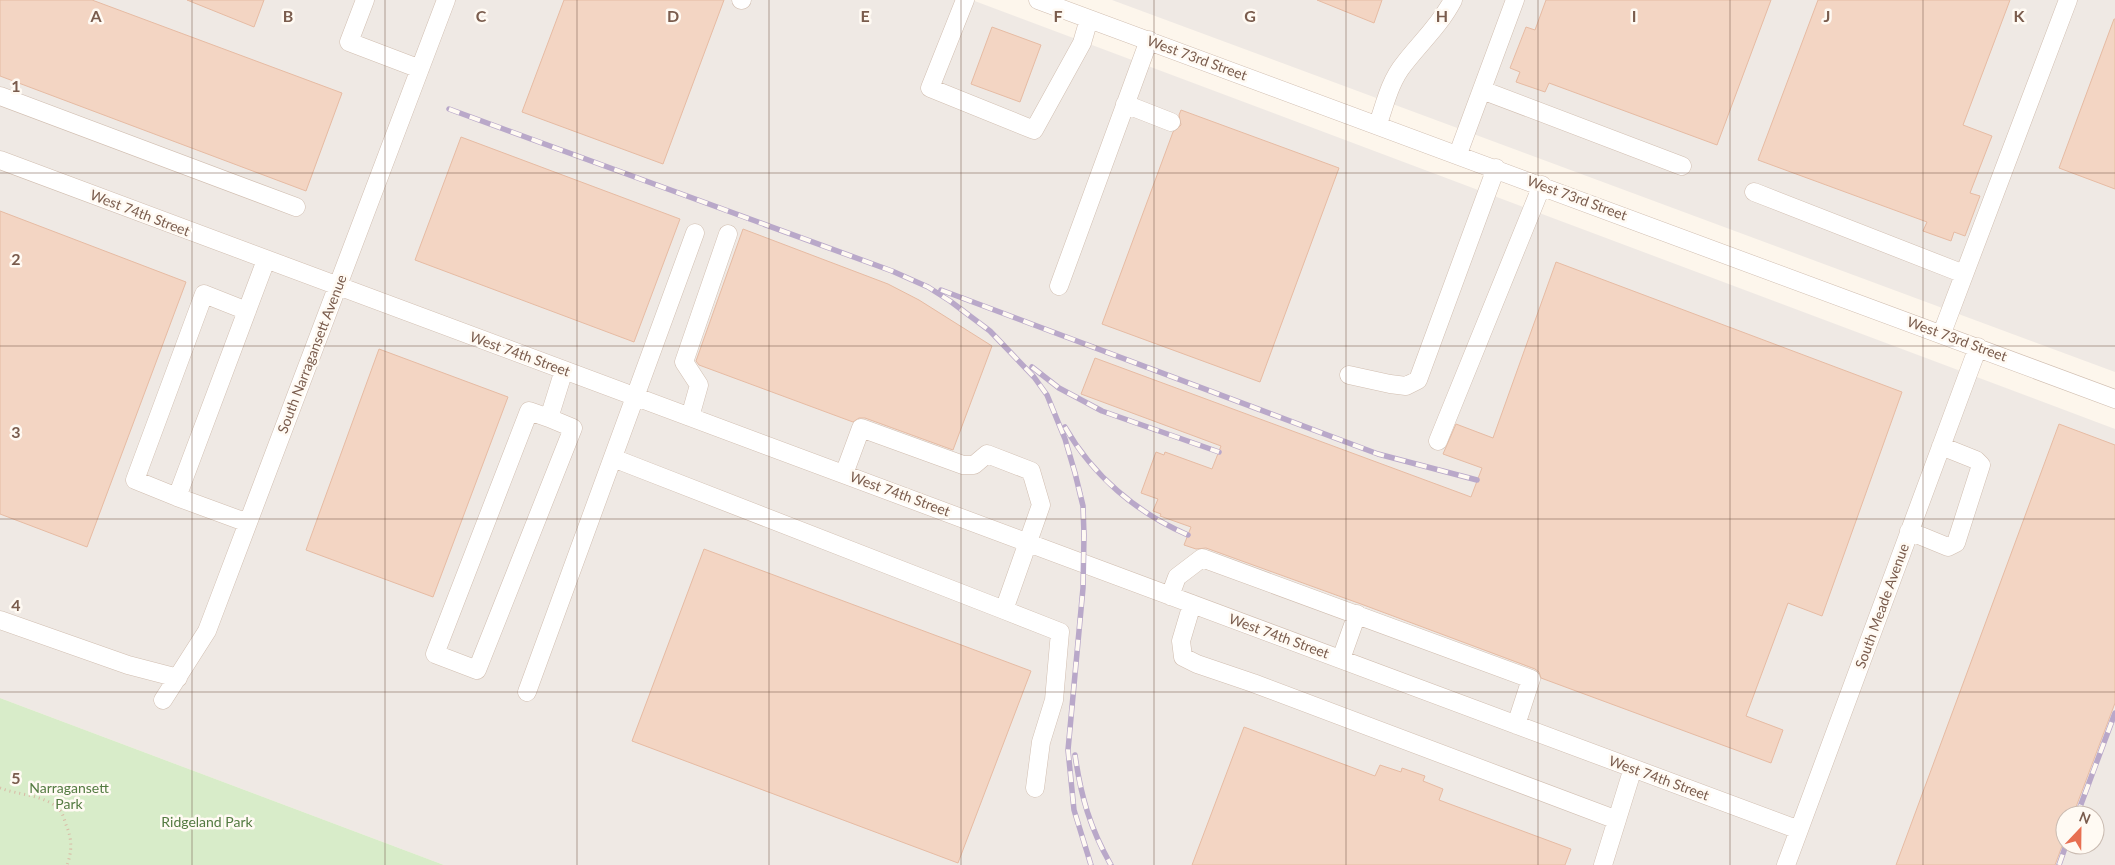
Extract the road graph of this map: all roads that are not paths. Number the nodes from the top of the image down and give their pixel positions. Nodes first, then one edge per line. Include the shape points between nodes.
1 (446, 0) edge
2 (965, 0) edge
3 (1038, 0) edge
4 (1453, 0) edge
5 (1515, 0) edge
6 (2068, 0) edge
7 (359, 2) edge
8 (1089, 19) junction
9 (1149, 40) junction
10 (420, 68) junction
11 (1482, 90) junction
12 (0, 96) edge
13 (1125, 104) junction
14 (1172, 122) dead end
15 (1378, 124) junction
16 (1458, 154) junction
17 (0, 160) edge
18 (1682, 166) dead end
19 (1496, 168) junction
20 (1542, 185) junction
21 (1754, 192) dead end
22 (296, 207) dead end
23 (695, 233) dead end
24 (728, 234) dead end
25 (266, 260) junction
26 (1964, 274) junction
27 (338, 286) junction
28 (1059, 286) dead end
29 (247, 311) junction
30 (1942, 333) junction
31 (1978, 347) junction
32 (564, 370) junction
33 (1349, 375) dead end
34 (635, 396) junction
35 (2115, 399) edge
36 (690, 417) junction
37 (549, 418) junction
38 (1438, 441) dead end
39 (1941, 446) junction
40 (613, 458) junction
41 (844, 474) junction
42 (177, 497) junction
43 (248, 523) junction
44 (1909, 532) junction
45 (1028, 542) junction
46 (1170, 596) junction
47 (1192, 604) junction
48 (1004, 610) junction
49 (1357, 614) junction
50 (0, 620) edge
51 (1341, 659) junction
52 (178, 678) junction
53 (527, 692) dead end
54 (163, 700) dead end
55 (1516, 725) junction
56 (1633, 768) junction
57 (1036, 788) dead end
58 (1617, 820) junction
59 (1799, 830) junction
60 (1789, 864) edge
61 (1603, 865) edge

1 - 10 street, South Narragansett Avenue
2 - 8 street via 930,88 1034,130 1082,43
3 - 8 street, West 73rd Street
4 - 15 street via 1445,15 1402,65
5 - 11 street
6 - 26 street
7 - 10 street via 349,42
8 - 9 street, West 73rd Street
9 - 13 street
9 - 15 street, West 73rd Street
10 - 27 street, South Narragansett Avenue
11 - 16 street
11 - 18 street
12 - 22 street
13 - 14 street
13 - 28 street
15 - 16 street, West 73rd Street
16 - 19 street, West 73rd Street
17 - 25 street, West 74th Street
19 - 20 street, West 73rd Street
19 - 33 street via 1418,380 1406,386
20 - 30 street, West 73rd Street
20 - 38 street
21 - 26 street
23 - 34 street
24 - 36 street via 684,362 699,385
25 - 27 street, West 74th Street
25 - 29 street
26 - 30 street
27 - 32 street, West 74th Street
27 - 43 street, South Narragansett Avenue
29 - 42 street
29 - 42 street via 204,294 135,480
30 - 31 street, West 73rd Street
31 - 35 street, West 73rd Street
31 - 39 street, South Meade Avenue
32 - 34 street, West 74th Street
32 - 37 street
34 - 36 street, West 74th Street
34 - 40 street
36 - 41 street, West 74th Street
37 - 37 street via 572,428 477,670 435,654 528,411
39 - 44 street, South Meade Avenue
39 - 44 street via 1982,465 1956,543 1948,547
40 - 48 street
40 - 53 street
41 - 45 street, West 74th Street
41 - 45 street via 861,428 963,465 974,465 987,454 1031,471 1041,505
42 - 43 street
43 - 52 street, South Narragansett Avenue via 207,631
44 - 59 street, South Meade Avenue
45 - 46 street, West 74th Street
45 - 48 street
46 - 47 street, West 74th Street
46 - 49 street via 1176,577 1202,558
47 - 51 street, West 74th Street
47 - 58 street via 1181,641 1183,657
48 - 57 street via 1060,632 1054,700 1041,742
49 - 51 street
49 - 55 street via 1531,679
50 - 52 street via 128,665
51 - 55 street, West 74th Street
52 - 54 street, South Narragansett Avenue
55 - 56 street, West 74th Street
56 - 58 street
56 - 59 street, West 74th Street
58 - 61 street
59 - 60 street, South Meade Avenue

